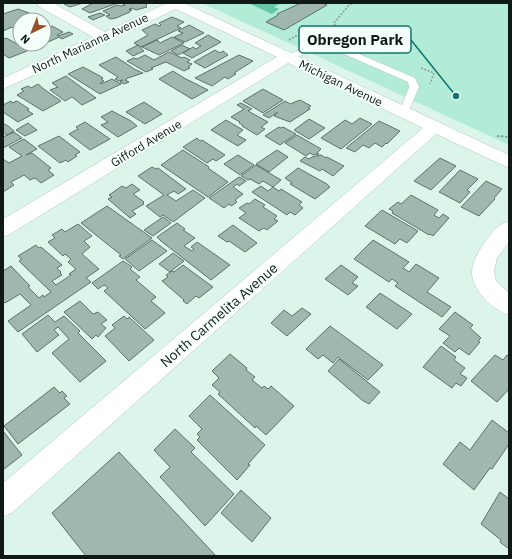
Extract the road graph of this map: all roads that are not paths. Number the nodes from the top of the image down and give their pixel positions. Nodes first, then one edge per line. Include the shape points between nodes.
1 (43, 3) edge
2 (176, 3) edge
3 (104, 37) junction
4 (288, 58) junction
5 (3, 84) edge
6 (404, 113) junction
7 (434, 127) junction
8 (509, 162) edge
9 (509, 228) edge
10 (3, 229) edge
11 (509, 306) edge
12 (3, 502) edge

1 - 3 street
2 - 3 street, North Marianna Avenue
2 - 4 street, Michigan Avenue
3 - 5 street, North Marianna Avenue
4 - 6 street, Michigan Avenue
4 - 6 lane via 310,50 336,47 412,80 414,87
4 - 10 street, Gifford Avenue
6 - 7 street, Michigan Avenue
7 - 8 street, Michigan Avenue
7 - 12 street, North Carmelita Avenue
9 - 11 street via 487,255 483,276 487,287

